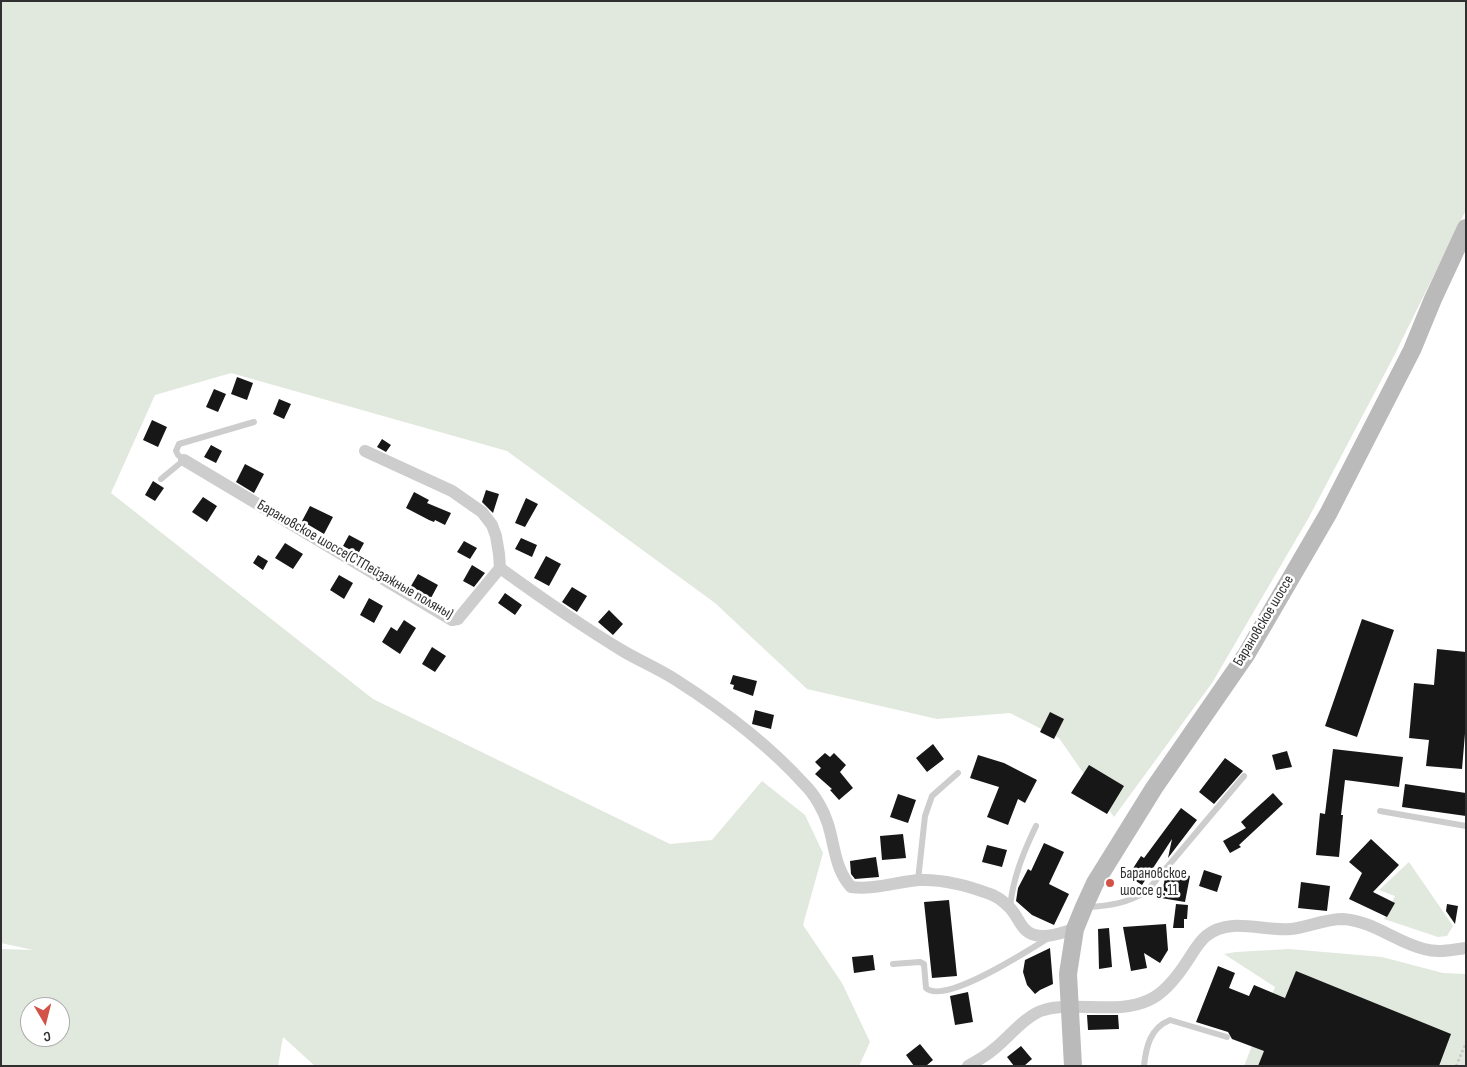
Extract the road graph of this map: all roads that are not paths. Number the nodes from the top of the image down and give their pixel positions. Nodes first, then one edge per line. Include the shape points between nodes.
1 (1466, 228) edge
2 (254, 422) dead end
3 (365, 451) dead end
4 (184, 460) junction
5 (161, 479) dead end
6 (500, 568) junction
7 (958, 774) dead end
8 (1244, 776) dead end
9 (1380, 811) dead end
10 (1036, 826) dead end
11 (1466, 826) edge
12 (918, 880) junction
13 (1010, 907) junction
14 (1084, 907) junction
15 (1075, 929) junction
16 (1052, 935) junction
17 (1466, 948) edge
18 (893, 964) dead end
19 (1070, 1008) junction
20 (1227, 1037) dead end
21 (968, 1066) edge
22 (1073, 1066) edge
23 (1144, 1066) edge

1 - 14 main road, Барановское шоссе via 1412,350 1328,514 1246,655 1154,788 1095,883
2 - 4 lane via 179,444 176,451
3 - 6 street via 452,491 482,512 496,536
4 - 5 lane
4 - 6 street, Барановское шоссе(СТПейзажные поляны) via 452,620 458,619
6 - 12 street via 581,625 674,679 754,735 807,787 818,803 828,823 838,867 851,887 865,889
7 - 12 lane via 932,796 925,816
8 - 14 lane via 1147,891 1123,903
9 - 11 lane
10 - 13 lane via 1012,888
12 - 13 street via 962,885 992,895
13 - 16 street via 1021,926 1040,936
14 - 15 main road, Барановское шоссе
15 - 16 street
15 - 19 main road, Барановское шоссе via 1068,974
16 - 18 lane via 1005,965 939,991 926,988 924,964
17 - 19 street via 1426,950 1368,924 1343,919 1280,930 1234,925 1218,928 1206,936 1158,996 1146,1002 1103,1008
19 - 21 street via 1042,1010 1032,1015 993,1050
19 - 22 main road, Барановское шоссе
20 - 23 lane via 1170,1020 1156,1028 1146,1046

